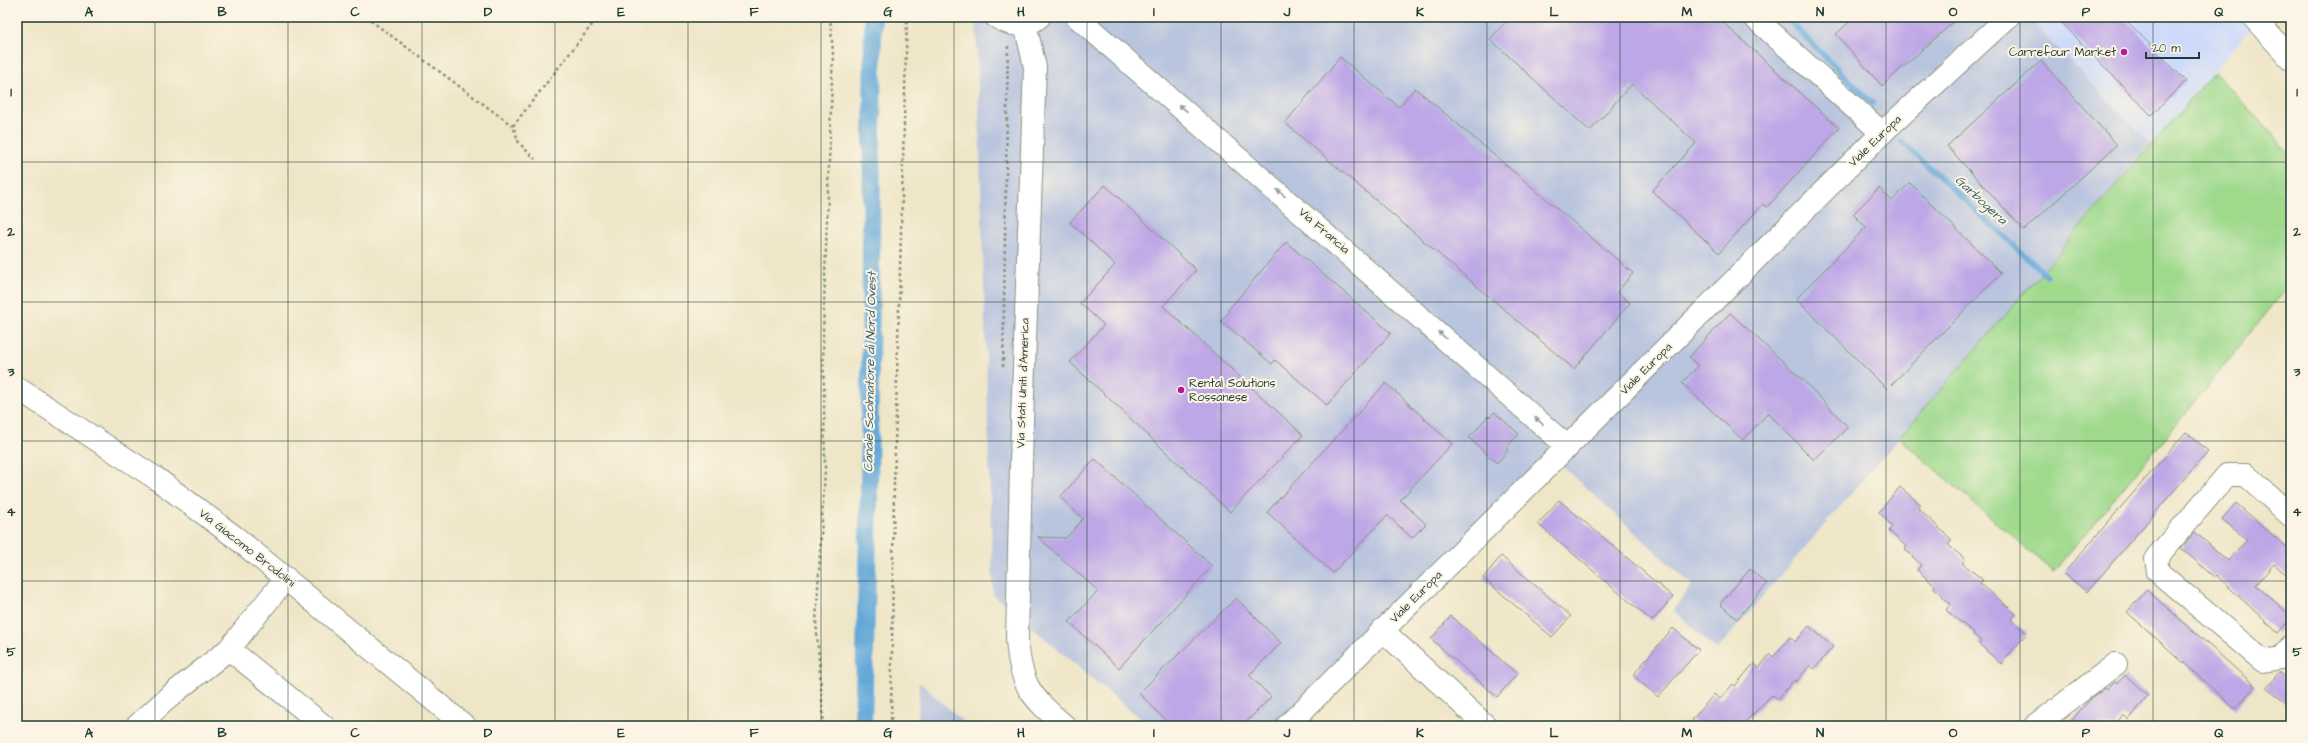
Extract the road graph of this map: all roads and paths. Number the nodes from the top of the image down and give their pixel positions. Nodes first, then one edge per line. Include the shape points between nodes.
1 (366, 17) edge
2 (598, 17) edge
3 (830, 17) edge
4 (907, 17) edge
5 (996, 17) edge
6 (1077, 17) edge
7 (1754, 17) edge
8 (2008, 17) edge
9 (2253, 17) edge
10 (1032, 21) edge
11 (2291, 58) edge
12 (512, 126) junction
13 (1882, 133) junction
14 (535, 159) dead end
15 (17, 388) edge
16 (1568, 446) junction
17 (2291, 516) edge
18 (286, 578) junction
19 (1382, 630) junction
20 (2291, 646) edge
21 (229, 649) junction
22 (2116, 664) dead end
23 (137, 726) edge
24 (324, 726) edge
25 (465, 726) edge
26 (824, 726) edge
27 (891, 726) edge
28 (1065, 726) edge
29 (1287, 726) edge
30 (1486, 726) edge
31 (2035, 726) edge

1 - 12 path
2 - 12 path
3 - 26 path via 833,52 823,332 825,470 816,622
4 - 27 path via 894,484
5 - 10 street via 1014,25
16 -> 6 street, Via Francia
7 - 13 street
8 - 13 street, Viale Europa
9 - 11 street
10 - 28 street, Via Stati Uniti d'America via 1035,67 1017,640 1019,667 1030,694
12 - 14 path via 519,143
13 - 16 street, Viale Europa
15 - 18 street, Via Giacomo Brodolini via 157,479
16 - 19 street, Viale Europa
17 - 20 street via 2246,475 2227,476 2156,558 2158,572 2262,661 2280,658
18 - 21 street
18 - 25 street, Via Giacomo Brodolini
19 - 29 street, Viale Europa
19 - 30 street
21 - 23 street
21 - 24 street
22 - 31 street

